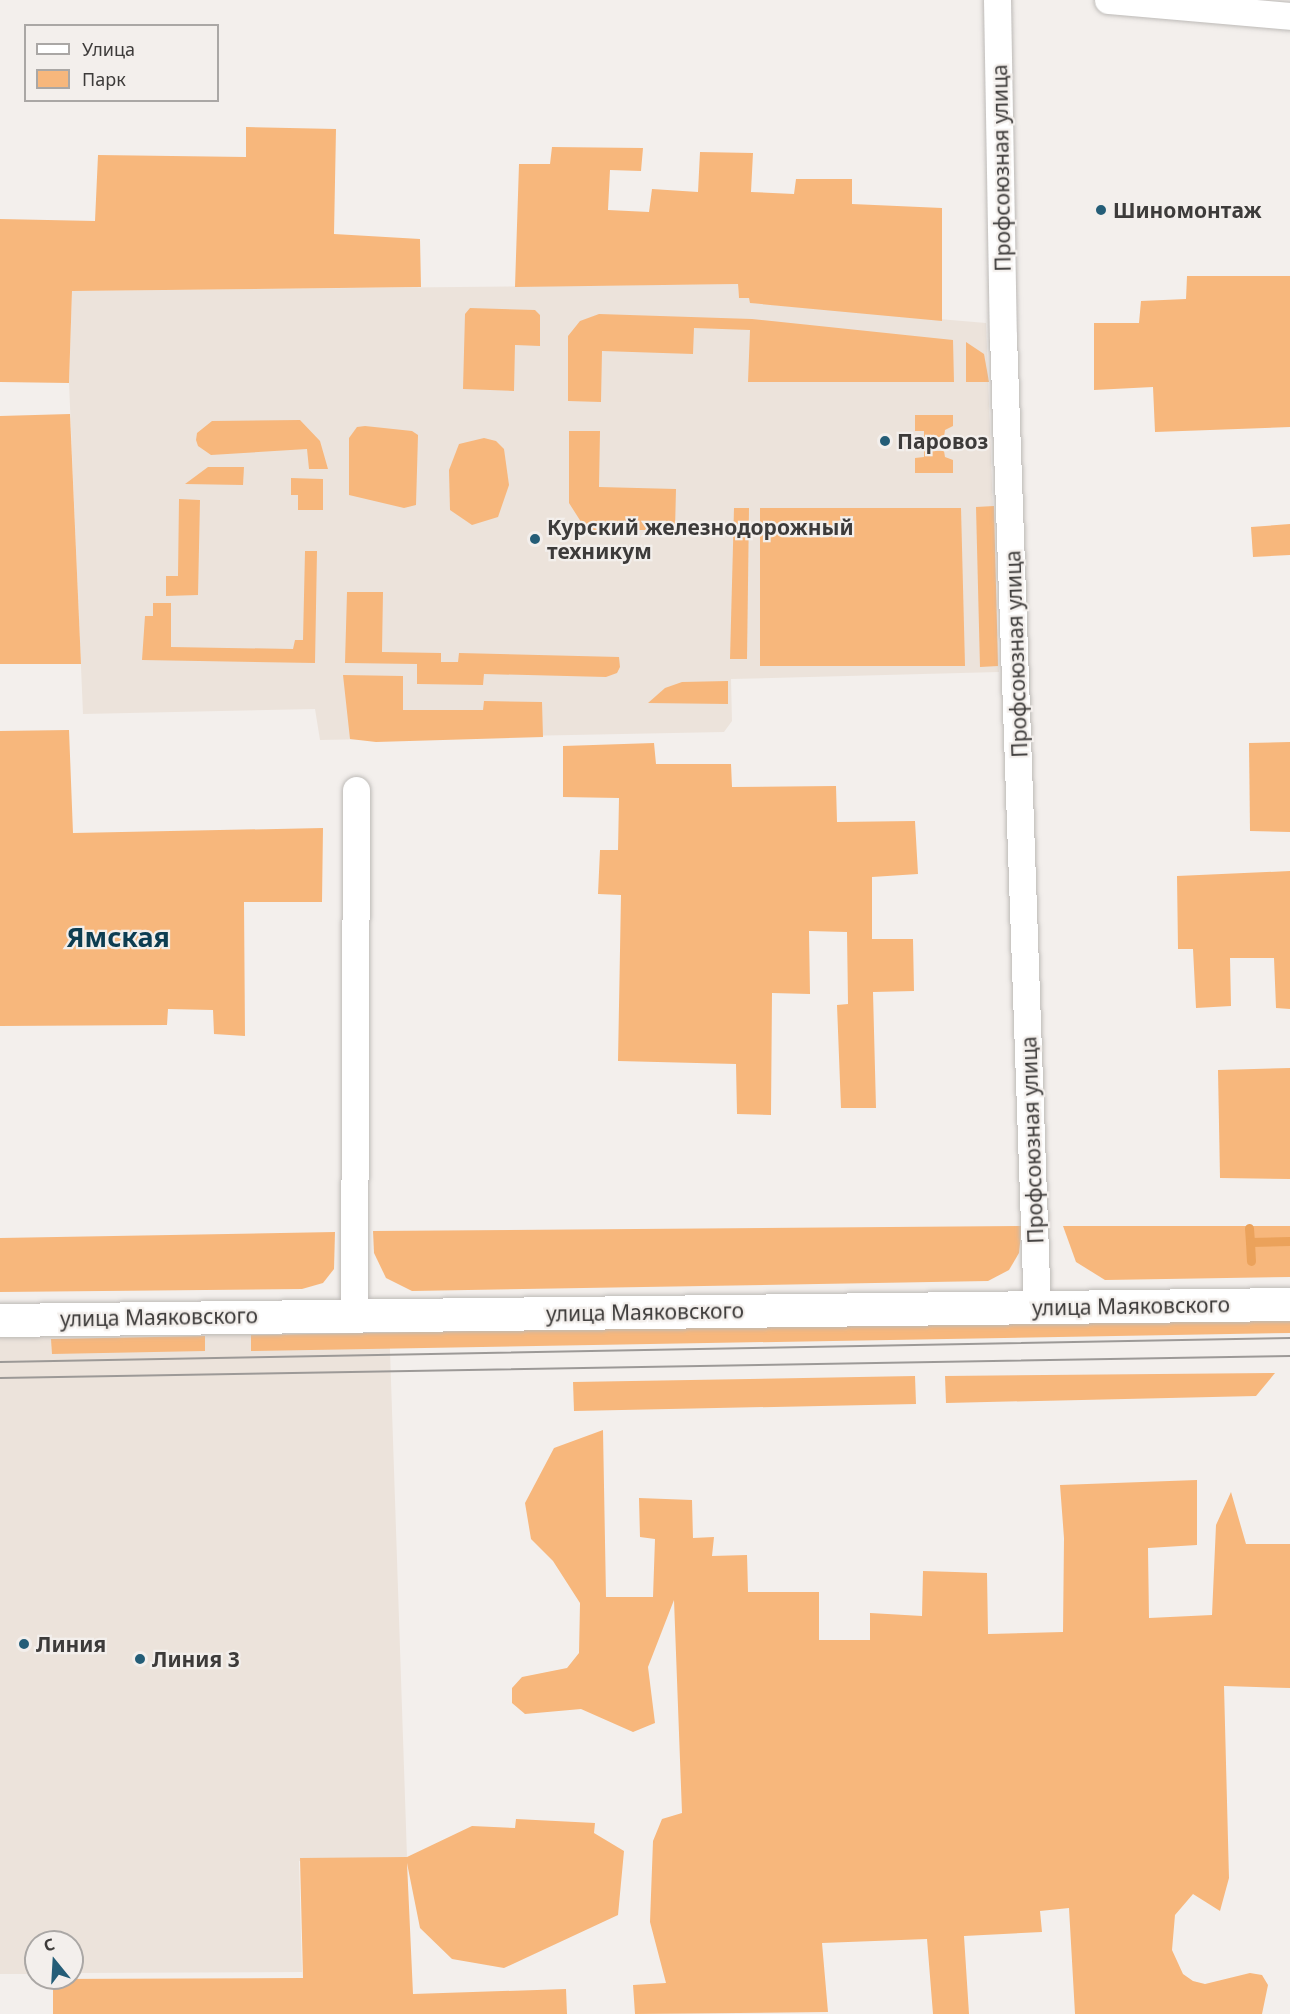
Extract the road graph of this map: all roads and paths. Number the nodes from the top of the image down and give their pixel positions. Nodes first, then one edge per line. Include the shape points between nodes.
1 (997, 0) edge
2 (1108, 0) edge
3 (1290, 16) edge
4 (356, 790) dead end
5 (1290, 1304) edge
6 (1037, 1308) junction
7 (354, 1315) junction
8 (0, 1320) edge

1 - 6 street, Профсоюзная улица via 1003,336
2 - 3 street
4 - 7 street
5 - 6 main road, улица Маяковского
6 - 7 main road, улица Маяковского
7 - 8 main road, улица Маяковского

